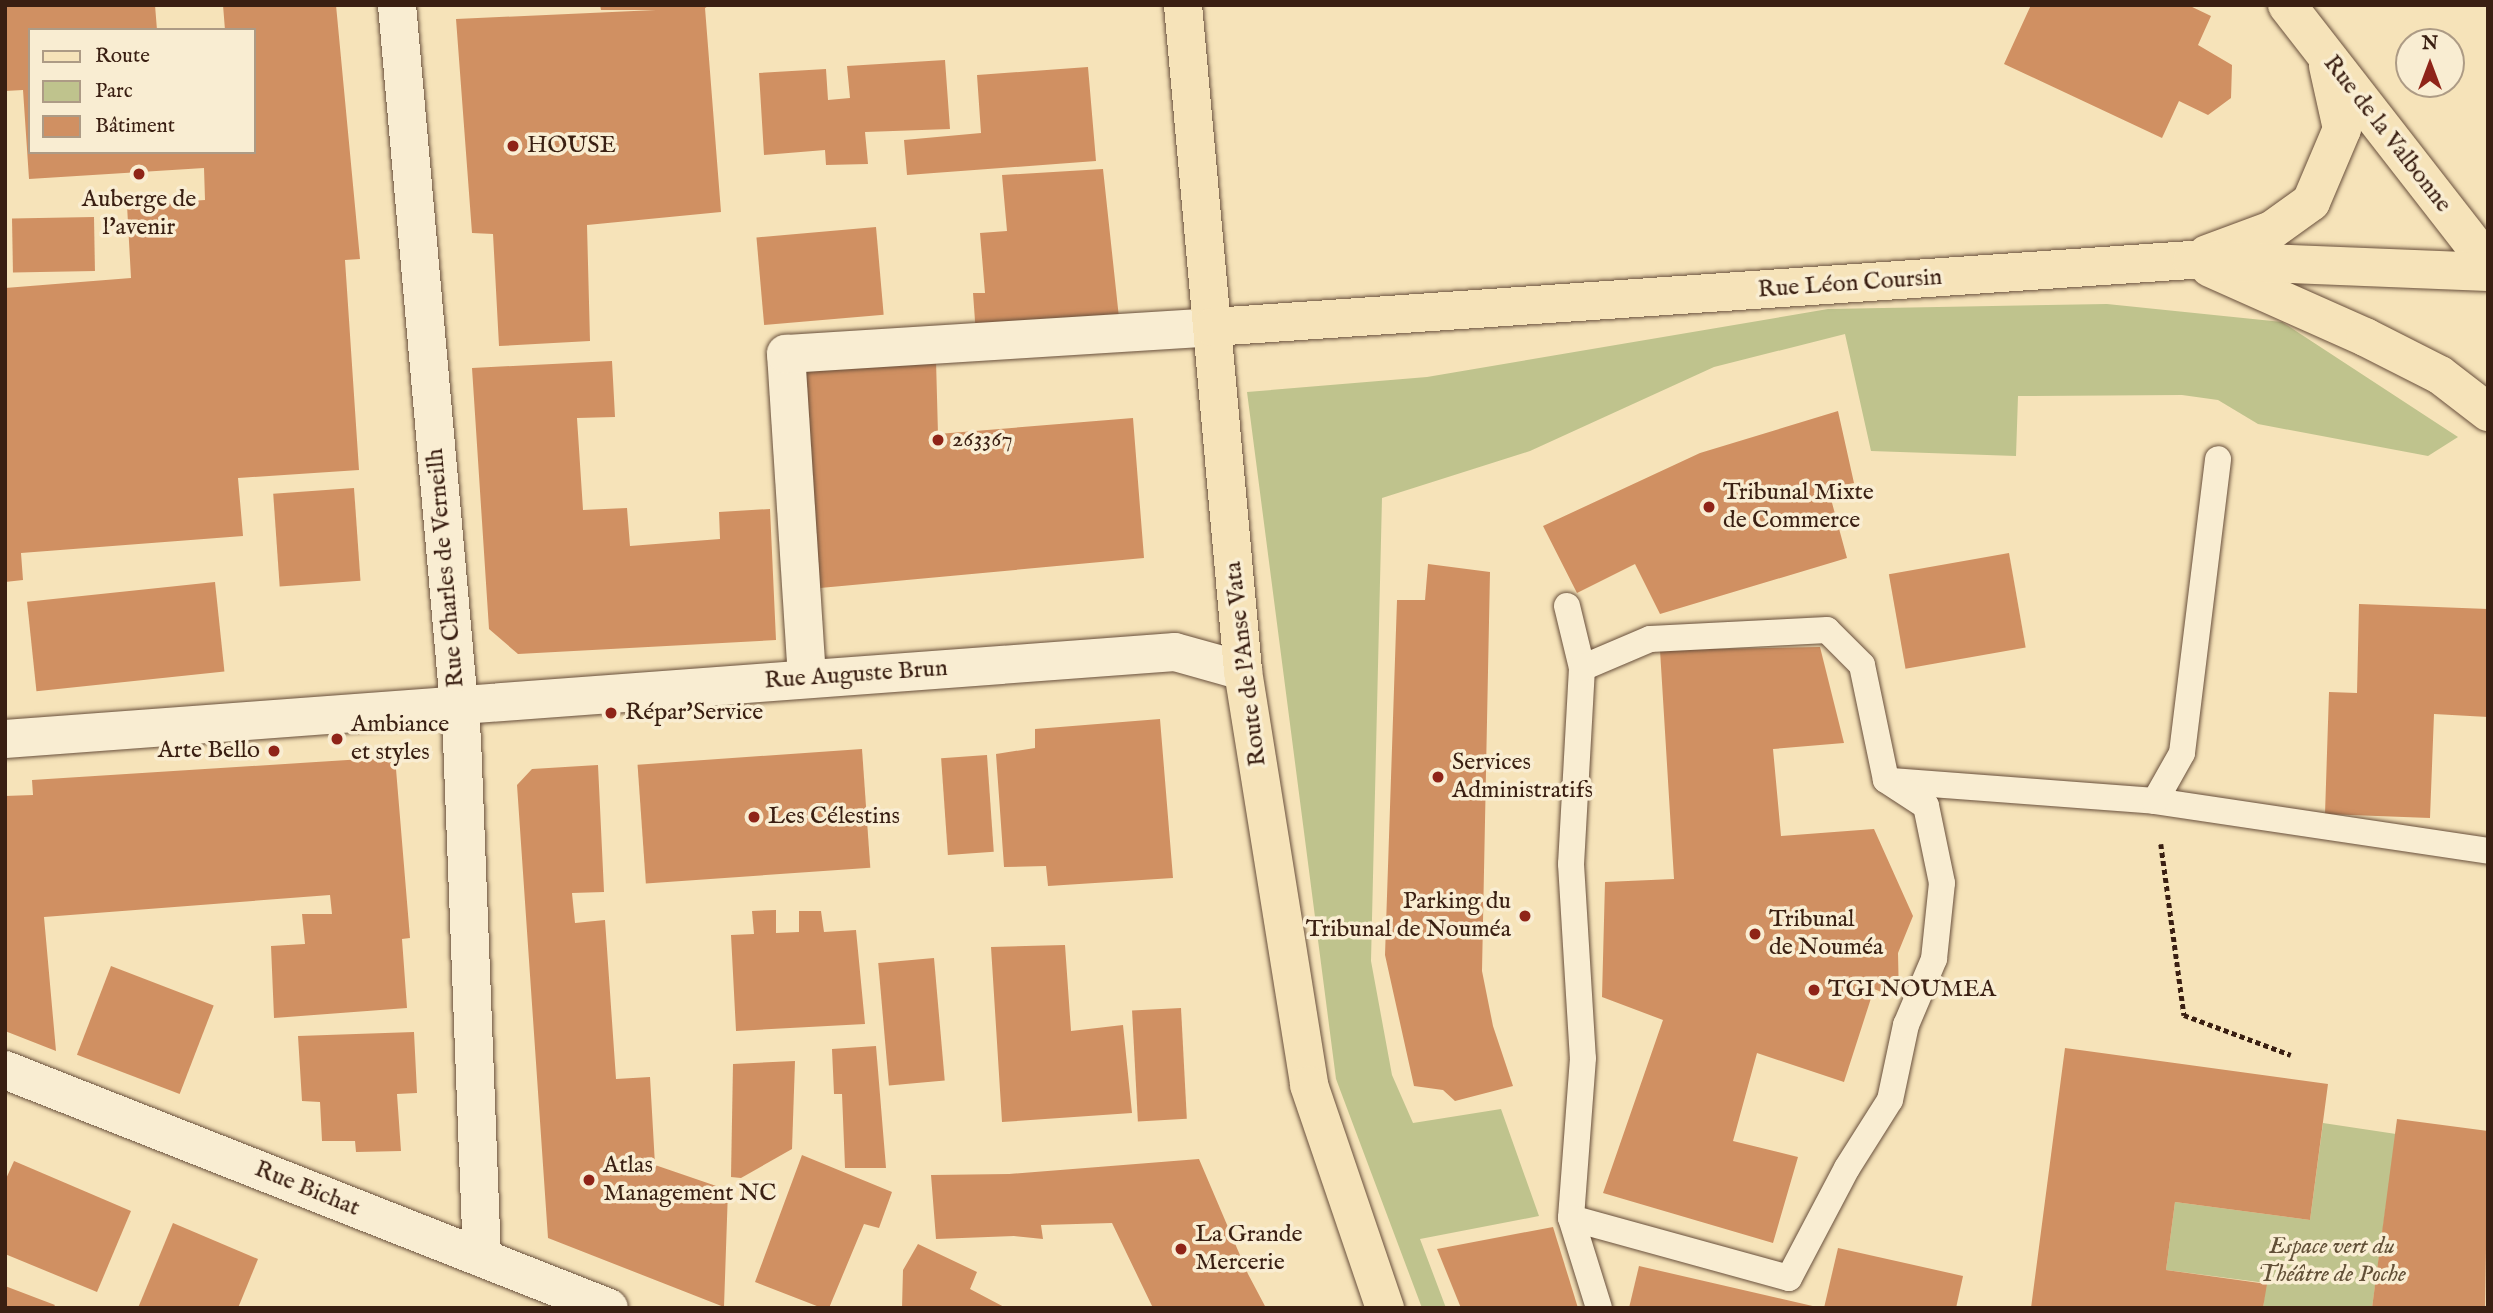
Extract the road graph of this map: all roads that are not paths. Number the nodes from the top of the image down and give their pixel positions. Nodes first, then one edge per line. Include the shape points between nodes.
1 (397, 5) edge
2 (1183, 5) edge
3 (2287, 5) edge
4 (2326, 56) junction
5 (2192, 260) junction
6 (2488, 263) edge
7 (2488, 272) edge
8 (1213, 327) junction
9 (2488, 412) edge
10 (2218, 459) dead end
11 (1567, 606) dead end
12 (1582, 668) junction
13 (1243, 671) junction
14 (807, 678) junction
15 (458, 703) junction
16 (5, 739) edge
17 (1886, 780) junction
18 (2155, 802) junction
19 (2488, 851) edge
20 (5, 1070) edge
21 (1570, 1217) junction
22 (482, 1258) junction
23 (609, 1308) edge
24 (1385, 1308) edge
25 (1599, 1308) edge

1 - 15 street, Rue Charles de Verneilh
2 - 8 main road, Route de l'Anse Vata
3 - 4 main road, Rue de la Valbonne
4 - 5 main road via 2342,129 2311,202 2272,230
4 - 6 main road, Rue de la Valbonne
5 - 7 main road, Rue Léon Coursin
5 - 8 main road, Rue Léon Coursin
5 - 9 main road via 2440,375
8 - 13 main road, Route de l'Anse Vata
8 - 14 street via 786,354
10 - 18 lane via 2182,753
11 - 12 lane
12 - 17 lane via 1650,639 1827,630 1863,665
12 - 21 lane via 1570,864 1583,1058
13 - 14 street, Rue Auguste Brun via 1175,652
13 - 24 main road, Route de l'Anse Vata via 1309,1085
14 - 15 street, Rue Auguste Brun
15 - 16 street, Rue Auguste Brun
15 - 22 street, Rue Charles de Verneilh
17 - 18 lane
17 - 21 lane via 1926,806 1942,883 1934,959 1906,1025 1890,1100 1847,1168 1789,1278
18 - 19 lane
20 - 22 street, Rue Bichat
21 - 25 lane
22 - 23 street, Rue Bichat

